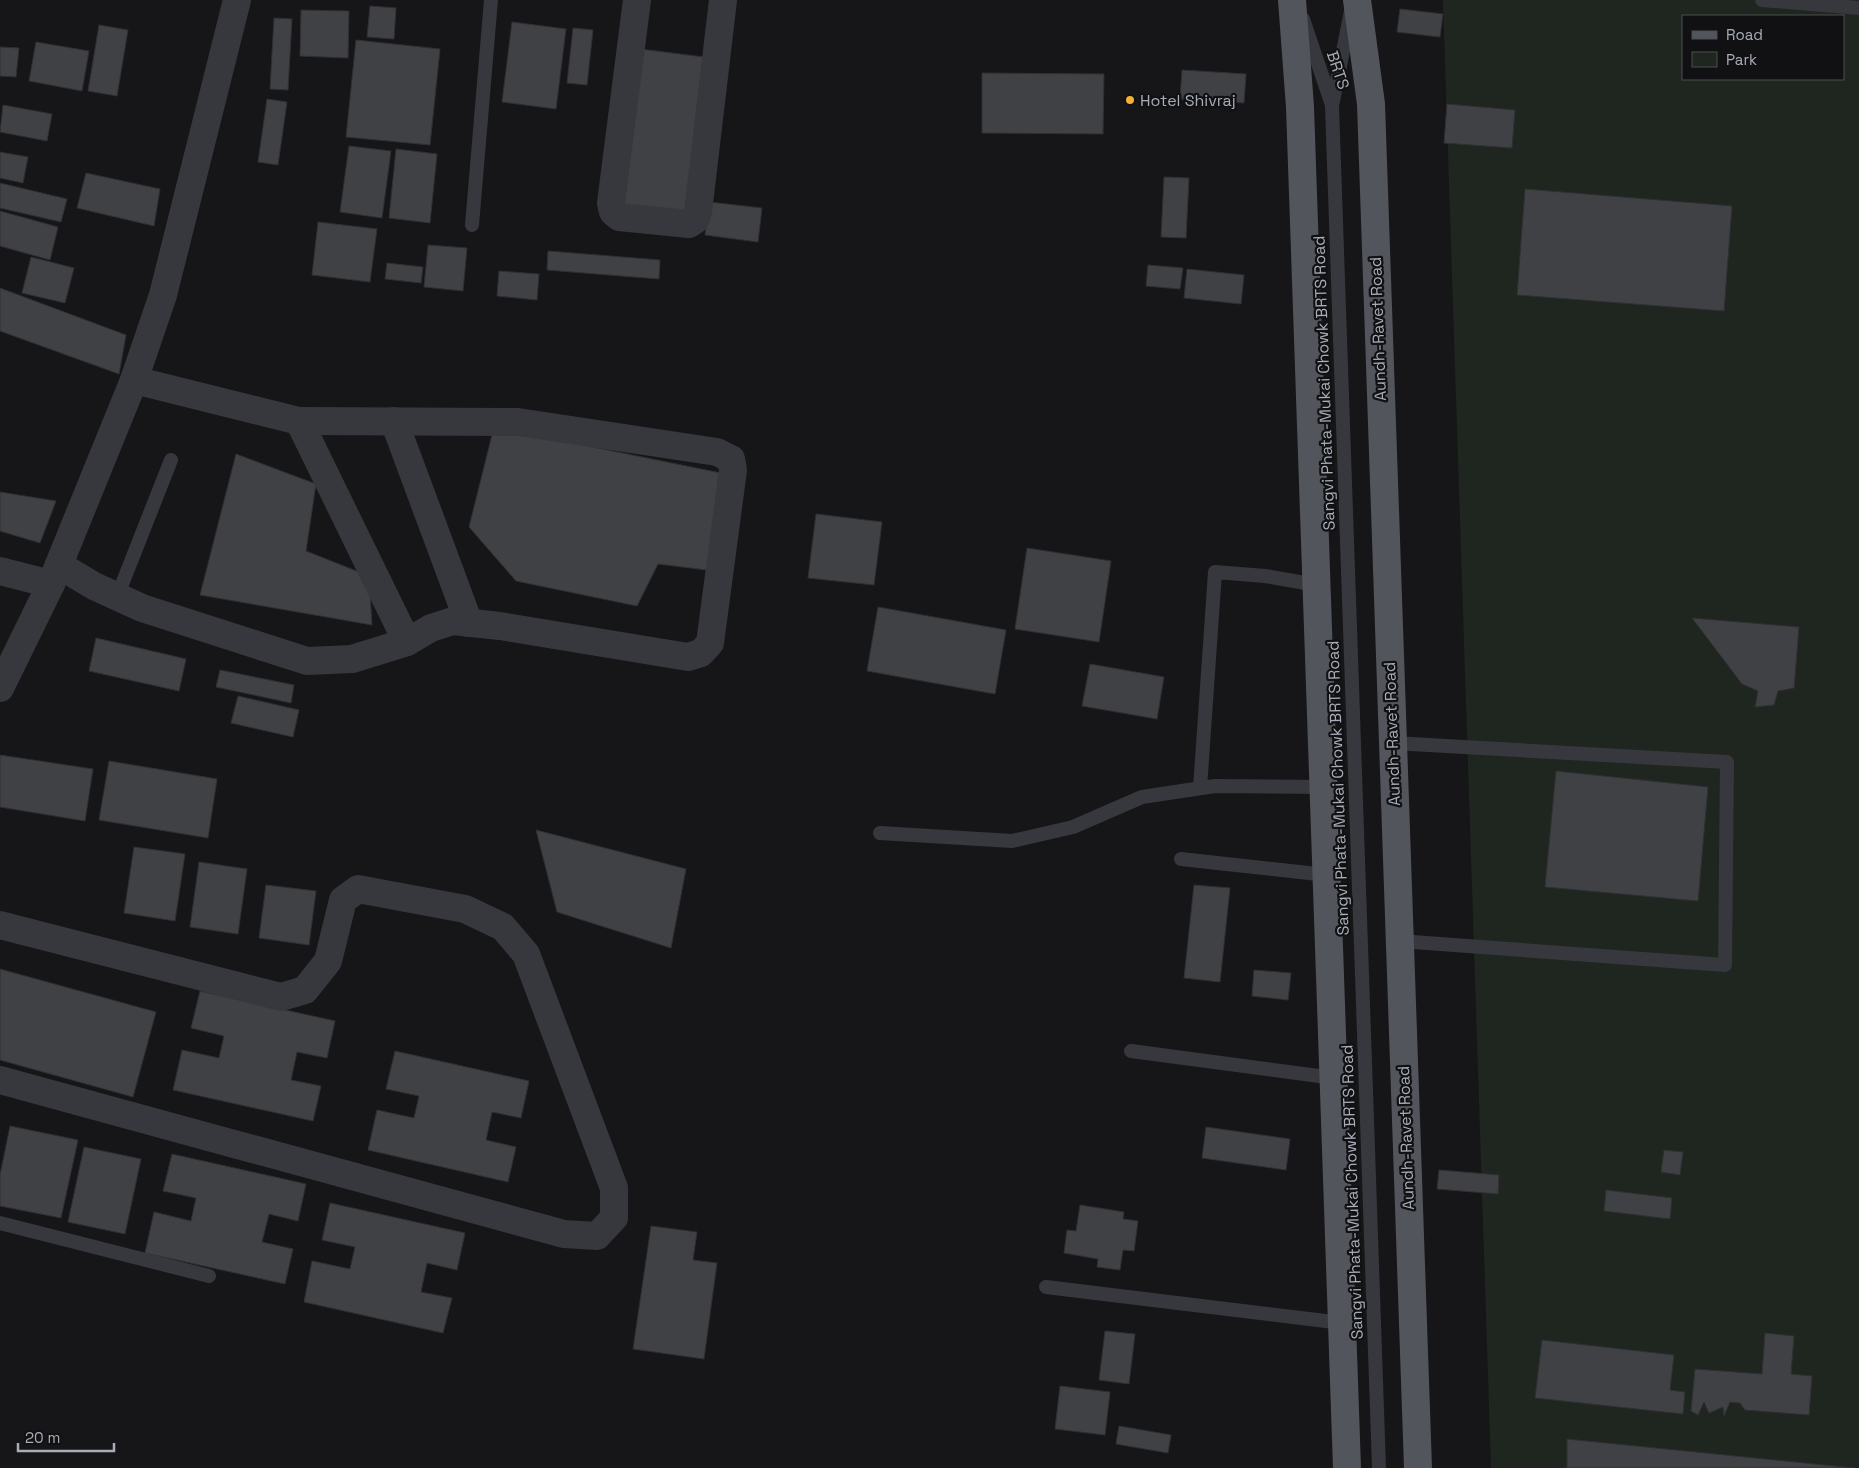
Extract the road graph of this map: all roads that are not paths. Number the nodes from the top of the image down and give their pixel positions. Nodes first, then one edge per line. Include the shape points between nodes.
1 (237, 0) edge
2 (491, 0) edge
3 (637, 0) edge
4 (723, 0) edge
5 (1292, 0) edge
6 (1296, 0) edge
7 (1353, 0) edge
8 (1357, 0) edge
9 (1762, 0) edge
10 (1859, 8) edge
11 (1332, 106) junction
12 (472, 225) dead end
13 (134, 380) junction
14 (299, 421) junction
15 (394, 421) junction
16 (171, 460) dead end
17 (0, 571) edge
18 (55, 575) junction
19 (1317, 585) junction
20 (116, 597) junction
21 (469, 623) junction
22 (407, 642) junction
23 (0, 688) edge
24 (1392, 743) junction
25 (1324, 787) junction
26 (1200, 788) junction
27 (880, 833) dead end
28 (1181, 859) dead end
29 (1327, 875) junction
30 (0, 925) edge
31 (1399, 941) junction
32 (1131, 1051) dead end
33 (1334, 1078) junction
34 (0, 1080) edge
35 (0, 1223) edge
36 (209, 1276) dead end
37 (1046, 1287) dead end
38 (1342, 1323) junction
39 (1347, 1468) edge
40 (1379, 1468) edge
41 (1418, 1468) edge

1 - 13 street via 163,295
2 - 12 lane
3 - 4 street via 612,212 619,216 689,224 698,212
5 - 19 main road via 1300,107
6 - 11 lane, BRTS
7 - 11 lane, BRTS
8 - 24 main road, Aundh-Ravet Road via 1371,104
9 - 10 lane
11 - 40 lane, Sangvi Phata-Mukai Chowk BRTS Road
13 - 14 street
13 - 18 street
14 - 15 street
14 - 22 street
15 - 21 street
15 - 21 street via 518,422 717,452 731,459 733,470 710,643 702,653 688,657
16 - 20 lane
17 - 18 street
18 - 20 street
18 - 23 street
19 - 25 main road
19 - 26 lane via 1214,572
20 - 22 street via 307,661 352,659
21 - 22 street via 453,622 431,628
24 - 31 main road, Aundh-Ravet Road
24 - 31 lane via 1727,762 1725,965
25 - 26 lane
25 - 29 main road
26 - 27 lane via 1142,797 1073,827 1012,841
28 - 29 lane
29 - 33 main road
30 - 34 street via 281,998 305,990 328,961 344,900 358,889 465,909 503,927 526,954 614,1188 614,1218 597,1236 564,1234
31 - 41 main road, Aundh-Ravet Road
32 - 33 lane
33 - 38 main road
35 - 36 lane
37 - 38 lane
38 - 39 main road

